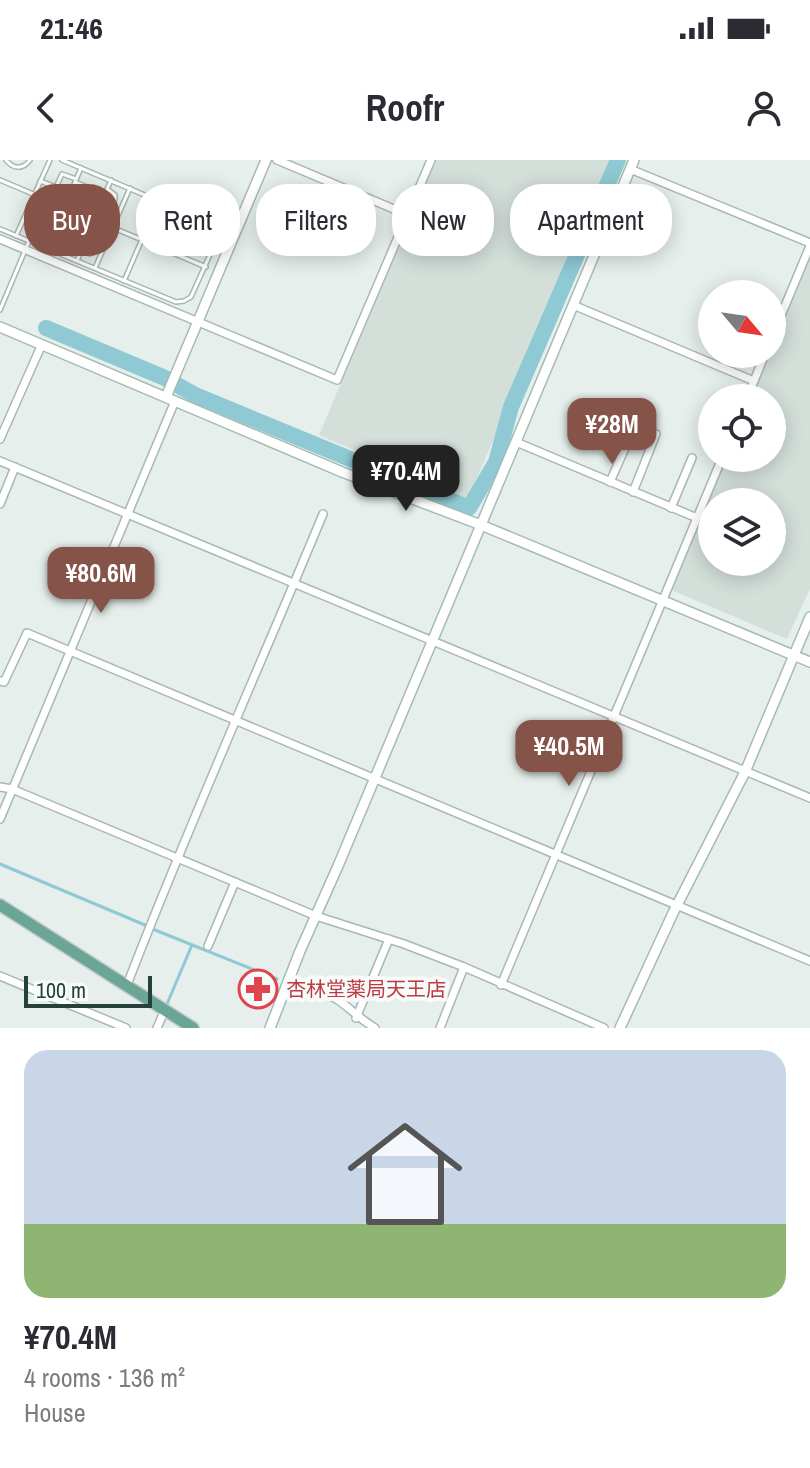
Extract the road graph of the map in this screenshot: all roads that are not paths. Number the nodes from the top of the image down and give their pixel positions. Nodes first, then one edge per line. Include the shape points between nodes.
1 (6, 160) edge
2 (30, 160) edge
3 (50, 160) edge
4 (62, 160) edge
5 (266, 160) edge
6 (277, 160) edge
7 (431, 160) edge
8 (632, 164) edge
9 (81, 168) junction
10 (0, 180) edge
11 (111, 180) junction
12 (40, 181) junction
13 (76, 181) junction
14 (39, 184) edge
15 (75, 184) edge
16 (82, 184) edge
17 (109, 184) edge
18 (421, 184) edge
19 (130, 188) junction
20 (24, 190) edge
21 (136, 190) edge
22 (392, 208) edge
23 (120, 210) edge
24 (24, 217) edge
25 (0, 229) edge
26 (16, 236) junction
27 (0, 239) edge
28 (24, 239) edge
29 (810, 244) edge
30 (24, 249) edge
31 (392, 252) edge
32 (136, 253) edge
33 (24, 255) edge
34 (40, 256) edge
35 (65, 256) edge
36 (79, 256) edge
37 (100, 256) edge
38 (181, 256) edge
39 (211, 256) edge
40 (77, 261) junction
41 (206, 267) junction
42 (95, 268) junction
43 (124, 281) junction
44 (786, 303) edge
45 (573, 305) junction
46 (0, 310) edge
47 (197, 323) junction
48 (0, 327) edge
49 (42, 344) junction
50 (759, 368) edge
51 (754, 381) junction
52 (753, 384) edge
53 (170, 395) junction
54 (639, 416) dead end
55 (656, 434) dead end
56 (0, 439) edge
57 (516, 442) junction
58 (692, 458) dead end
59 (0, 461) edge
60 (15, 467) junction
61 (716, 472) edge
62 (610, 482) junction
63 (633, 492) junction
64 (0, 504) edge
65 (671, 508) junction
66 (127, 514) junction
67 (323, 514) dead end
68 (697, 518) junction
69 (481, 525) junction
70 (294, 584) junction
71 (664, 598) junction
72 (810, 617) edge
73 (432, 642) junction
74 (70, 651) junction
75 (794, 655) junction
76 (810, 662) edge
77 (0, 681) edge
78 (613, 718) junction
79 (237, 721) junction
80 (745, 772) junction
81 (374, 779) junction
82 (0, 787) edge
83 (12, 789) junction
84 (810, 798) edge
85 (0, 819) edge
86 (557, 855) junction
87 (176, 858) junction
88 (235, 882) junction
89 (0, 905) edge
90 (677, 905) junction
91 (316, 916) junction
92 (389, 939) junction
93 (208, 946) dead end
94 (810, 961) edge
95 (464, 967) junction
96 (0, 976) edge
97 (288, 980) junction
98 (127, 985) junction
99 (501, 985) junction
100 (165, 1010) junction
101 (356, 1018) junction
102 (126, 1028) edge
103 (157, 1028) edge
104 (193, 1028) edge
105 (270, 1028) edge
106 (375, 1028) edge
107 (440, 1028) edge
108 (604, 1028) edge
109 (620, 1028) edge

1 - 2 lane via 19,168
3 - 12 lane
4 - 9 lane
5 - 47 street
6 - 22 street
7 - 18 street
8 - 29 street
8 - 45 street
9 - 11 lane
9 - 13 lane
10 - 20 lane
11 - 17 lane
11 - 19 lane
12 - 13 lane via 56,187 62,174
12 - 14 lane
13 - 15 lane
13 - 16 lane
19 - 21 lane
19 - 23 lane
24 - 26 lane
25 - 26 lane
26 - 28 lane
27 - 30 street
29 - 44 street
31 - 47 street via 337,380
32 - 43 lane
33 - 46 lane
34 - 47 street
35 - 40 lane
36 - 40 lane
37 - 42 lane
38 - 41 lane
39 - 41 lane
40 - 42 lane
41 - 43 lane via 196,291 184,301
42 - 43 lane
45 - 51 street
45 - 57 street
47 - 53 street
48 - 49 street
49 - 53 street
49 - 56 street
50 - 51 street
51 - 52 street
53 - 66 street
53 - 69 street via 342,472
54 - 62 street
55 - 63 street
57 - 62 street
57 - 69 street
58 - 65 street
59 - 60 street
60 - 64 street
60 - 66 street
61 - 68 street
62 - 63 street
63 - 65 street
65 - 68 street
66 - 70 street
66 - 74 street
67 - 70 street
68 - 71 street
69 - 71 street
69 - 73 street
70 - 73 street
70 - 79 street
71 - 75 street
71 - 78 street
72 - 75 street
73 - 78 street
73 - 81 street
74 - 77 street via 27,633
74 - 79 street
74 - 83 street
75 - 76 street
75 - 80 street
78 - 80 street
78 - 86 street
79 - 81 street
79 - 87 street
80 - 84 street
80 - 90 street
81 - 86 street
81 - 91 street
82 - 83 street
83 - 85 street
83 - 87 street
86 - 90 street
86 - 99 street
87 - 88 street
87 - 98 street
88 - 91 street
88 - 93 street
89 - 98 main road
90 - 94 street
90 - 109 street
91 - 92 street
91 - 97 street
92 - 95 street
92 - 101 street
95 - 99 street
95 - 107 street
96 - 102 street
97 - 101 street via 341,1002
97 - 105 street
98 - 100 main road
99 - 108 street
100 - 103 street
100 - 104 main road
101 - 106 street

